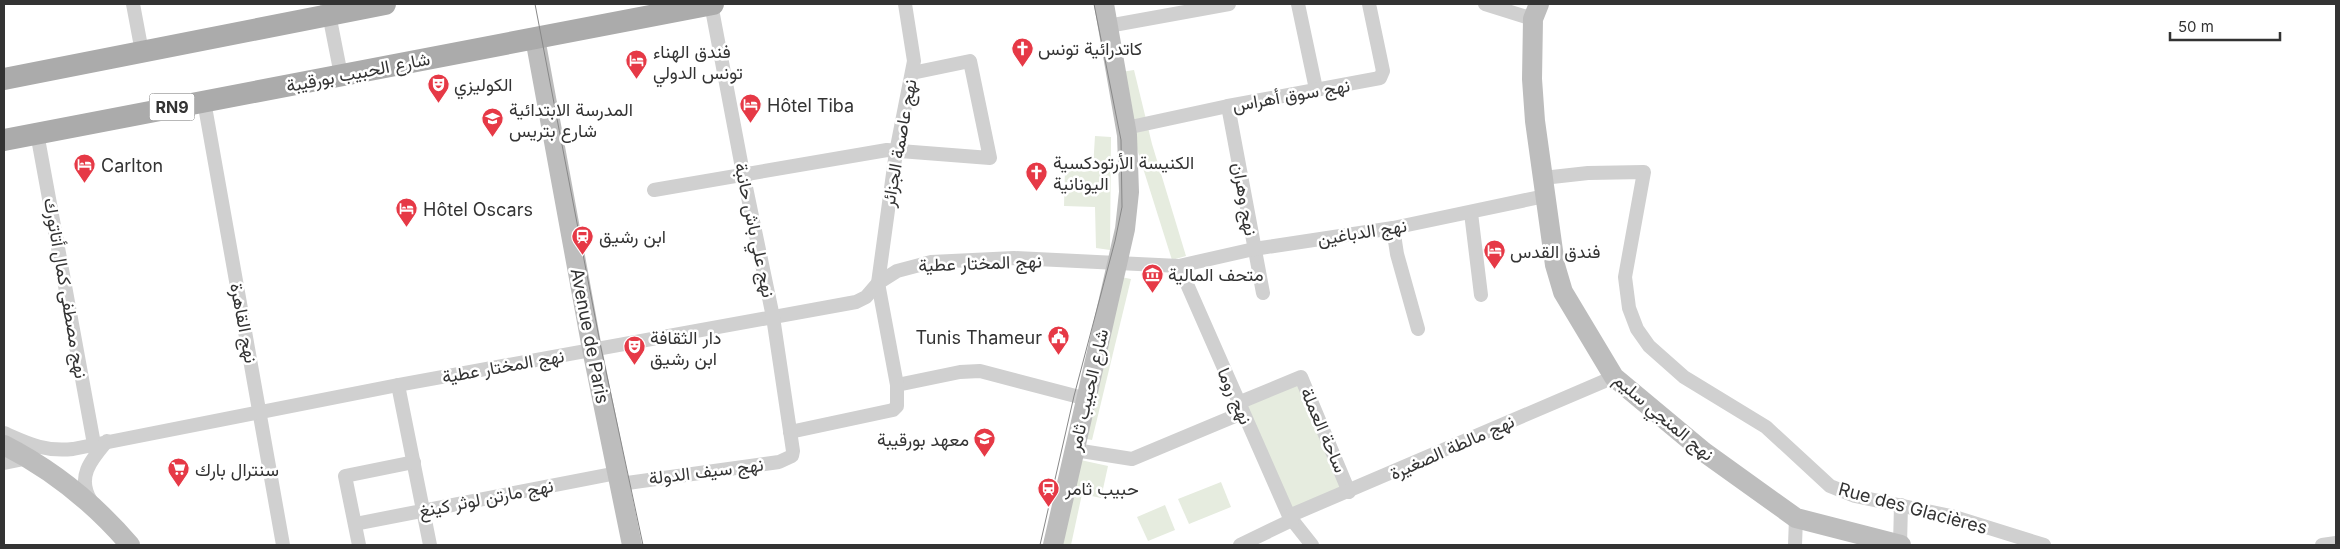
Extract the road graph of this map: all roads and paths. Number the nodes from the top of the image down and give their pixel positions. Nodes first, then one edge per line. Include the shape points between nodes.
1 (133, 4) edge
2 (385, 4) edge
3 (712, 4) edge
4 (905, 4) edge
5 (1104, 4) edge
6 (1229, 4) edge
7 (1298, 4) edge
8 (1369, 4) edge
9 (1485, 4) edge
10 (328, 9) edge
11 (1536, 12) edge
12 (1108, 26) junction
13 (535, 38) junction
14 (142, 52) junction
15 (912, 73) junction
16 (341, 75) junction
17 (4, 79) edge
18 (1316, 89) junction
19 (204, 101) junction
20 (1228, 106) junction
21 (1126, 128) junction
22 (37, 133) junction
23 (4, 140) edge
24 (896, 152) junction
25 (1644, 172) joint
26 (743, 173) junction
27 (1544, 187) junction
28 (654, 190) dead end
29 (1471, 213) junction
30 (1393, 228) junction
31 (1254, 248) junction
32 (1116, 264) junction
33 (1179, 266) junction
34 (878, 283) junction
35 (1263, 293) dead end
36 (1481, 295) dead end
37 (773, 317) junction
38 (1418, 329) dead end
39 (592, 350) junction
40 (1614, 376) junction
41 (398, 385) junction
42 (897, 385) junction
43 (1086, 399) junction
44 (1240, 408) junction
45 (261, 411) junction
46 (790, 432) junction
47 (4, 433) edge
48 (101, 443) junction
49 (4, 445) edge
50 (1075, 450) junction
51 (792, 456) joint
52 (29, 458) junction
53 (414, 462) junction
54 (4, 463) edge
55 (619, 478) junction
56 (1349, 492) junction
57 (1901, 505) junction
58 (94, 506) junction
59 (423, 510) junction
60 (1796, 518) junction
61 (1292, 520) junction
62 (355, 524) junction
63 (123, 541) edge
64 (2336, 543) edge
65 (283, 545) edge
66 (359, 545) edge
67 (430, 545) edge
68 (632, 545) edge
69 (1053, 545) edge
70 (1240, 545) edge
71 (1302, 545) edge
72 (1312, 545) edge
73 (1795, 545) edge
74 (1900, 545) edge
75 (2044, 545) edge
76 (2322, 545) edge

1 - 14 street
2 - 10 main road
3 - 13 main road, شارع الحبيب بورقيبة
3 - 26 street, نهج علي باش حانبة
4 - 15 street, نهج عاصمة الجزائر via 914,61
5 - 12 main road
6 - 12 street
7 - 18 street
8 - 18 street, نهج سوق أهراس via 1382,76
9 - 11 street
10 - 14 main road
10 - 16 street
11 - 27 main road, نهج المنجي سليم via 1532,79
12 - 21 main road
13 - 16 main road, شارع الحبيب بورقيبة
13 - 39 main road, Avenue de Paris
14 - 17 main road
15 - 24 street, نهج عاصمة الجزائر
15 - 24 street via 970,61 990,158
16 - 19 main road, شارع الحبيب بورقيبة / RN9
18 - 20 street, نهج سوق أهراس
19 - 22 main road, شارع الحبيب بورقيبة / RN9
19 - 45 street, نهج القاهرة
20 - 21 street, نهج سوق أهراس
20 - 31 street, نهج وهران
21 - 32 main road via 1129,192
22 - 23 main road, شارع الحبيب بورقيبة / RN9
22 - 48 street, نهج مصطفى كمال أتاتورك
24 - 26 street via 887,150
24 - 34 street, نهج عاصمة الجزائر
25 - 27 street, نهج الدباغين via 1588,173
25 - 57 street, Rue des Glacières via 1626,277 1629,308 1637,329 1649,346 1684,377 1766,426 1830,486 1855,496
26 - 28 street
26 - 37 street, نهج علي باش حانبة
27 - 29 street, نهج الدباغين
27 - 40 main road, نهج المنجي سليم via 1555,265 1563,292
29 - 30 street, نهج الدباغين
29 - 36 street
30 - 31 street, نهج الدباغين
30 - 38 street
31 - 33 street, نهج الدباغين
31 - 35 street, نهج وهران
32 - 33 street, نهج المختار عطية
32 - 34 street, نهج المختار عطية via 1014,258 931,262 897,270
32 - 43 main road, شارع الحبيب ثامر
33 - 44 street, نهج روما
34 - 37 street, نهج المختار عطية via 866,297 856,302
34 - 42 street, نهج عاصمة الجزائر
37 - 39 street, نهج المختار عطية
37 - 46 street, نهج علي باش حانبة
39 - 41 street, نهج المختار عطية
39 - 55 main road, Avenue de Paris
40 - 56 street, نهج مالطة الصغيرة
40 - 60 main road, نهج المنجي سليم via 1704,452
41 - 45 street, نهج المختار عطية
41 - 53 street
42 - 43 street via 980,371
42 - 46 street, نهج عاصمة الجزائر via 899,401 893,410
43 - 50 main road, شارع الحبيب ثامر
44 - 50 street via 1132,459
44 - 56 street, ساحة العملة via 1301,377
44 - 61 street, نهج روما
45 - 48 street, نهج المختار عطية
45 - 65 street, نهج القاهرة
46 - 51 street, نهج علي باش حانبة
47 - 48 street, نهج المختار عطية via 55,451
48 - 58 street via 83,481 85,492
49 - 52 main road
50 - 69 main road, شارع الحبيب ثامر
51 - 55 street, نهج سيف الدولة via 779,462
52 - 54 street
52 - 58 main road
53 - 59 street
53 - 62 street via 346,476
55 - 59 street, نهج مارتن لوثر كينغ
55 - 68 main road, Avenue de Paris
56 - 61 street, نهج مالطة الصغيرة
57 - 74 street
57 - 75 street, Rue des Glacières via 1951,516
58 - 63 main road
59 - 62 street, نهج مارتن لوثر كينغ
59 - 67 street
60 - 73 street
60 - 74 main road, نهج المنجي سليم
61 - 70 street, نهج مالطة الصغيرة
61 - 71 street
61 - 72 street
62 - 66 street
64 - 76 street

